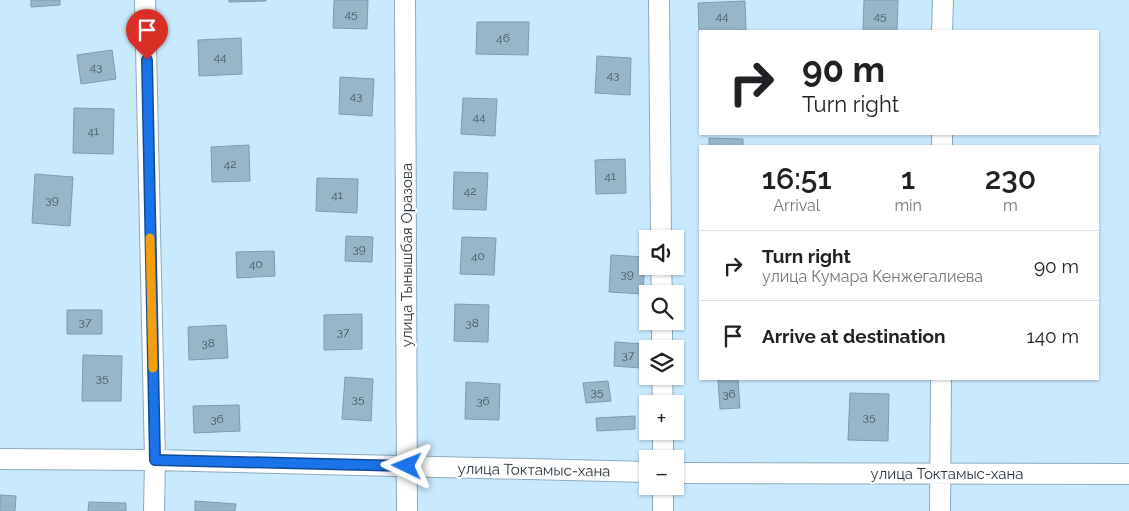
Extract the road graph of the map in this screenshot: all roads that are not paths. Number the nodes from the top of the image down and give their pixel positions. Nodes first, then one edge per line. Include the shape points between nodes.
1 (145, 0) edge
2 (405, 0) edge
3 (659, 0) edge
4 (943, 0) edge
5 (942, 30) edge
6 (661, 230) edge
7 (941, 380) edge
8 (0, 459) edge
9 (155, 460) junction
10 (407, 466) junction
11 (639, 472) edge
12 (684, 473) edge
13 (940, 474) junction
14 (1129, 474) edge
15 (663, 495) edge
16 (154, 511) edge
17 (407, 511) edge
18 (663, 511) edge
19 (940, 511) edge

1 - 9 street
2 - 10 street, улица Тынышбая Оразова
3 - 6 street
4 - 5 street
7 - 13 street
8 - 9 street, улица Токтамыс-хана
9 - 10 street, улица Токтамыс-хана
9 - 16 street
10 - 11 street, улица Токтамыс-хана
10 - 17 street, улица Тынышбая Оразова
12 - 13 street, улица Токтамыс-хана
13 - 14 street, улица Токтамыс-хана
13 - 19 street
15 - 18 street

